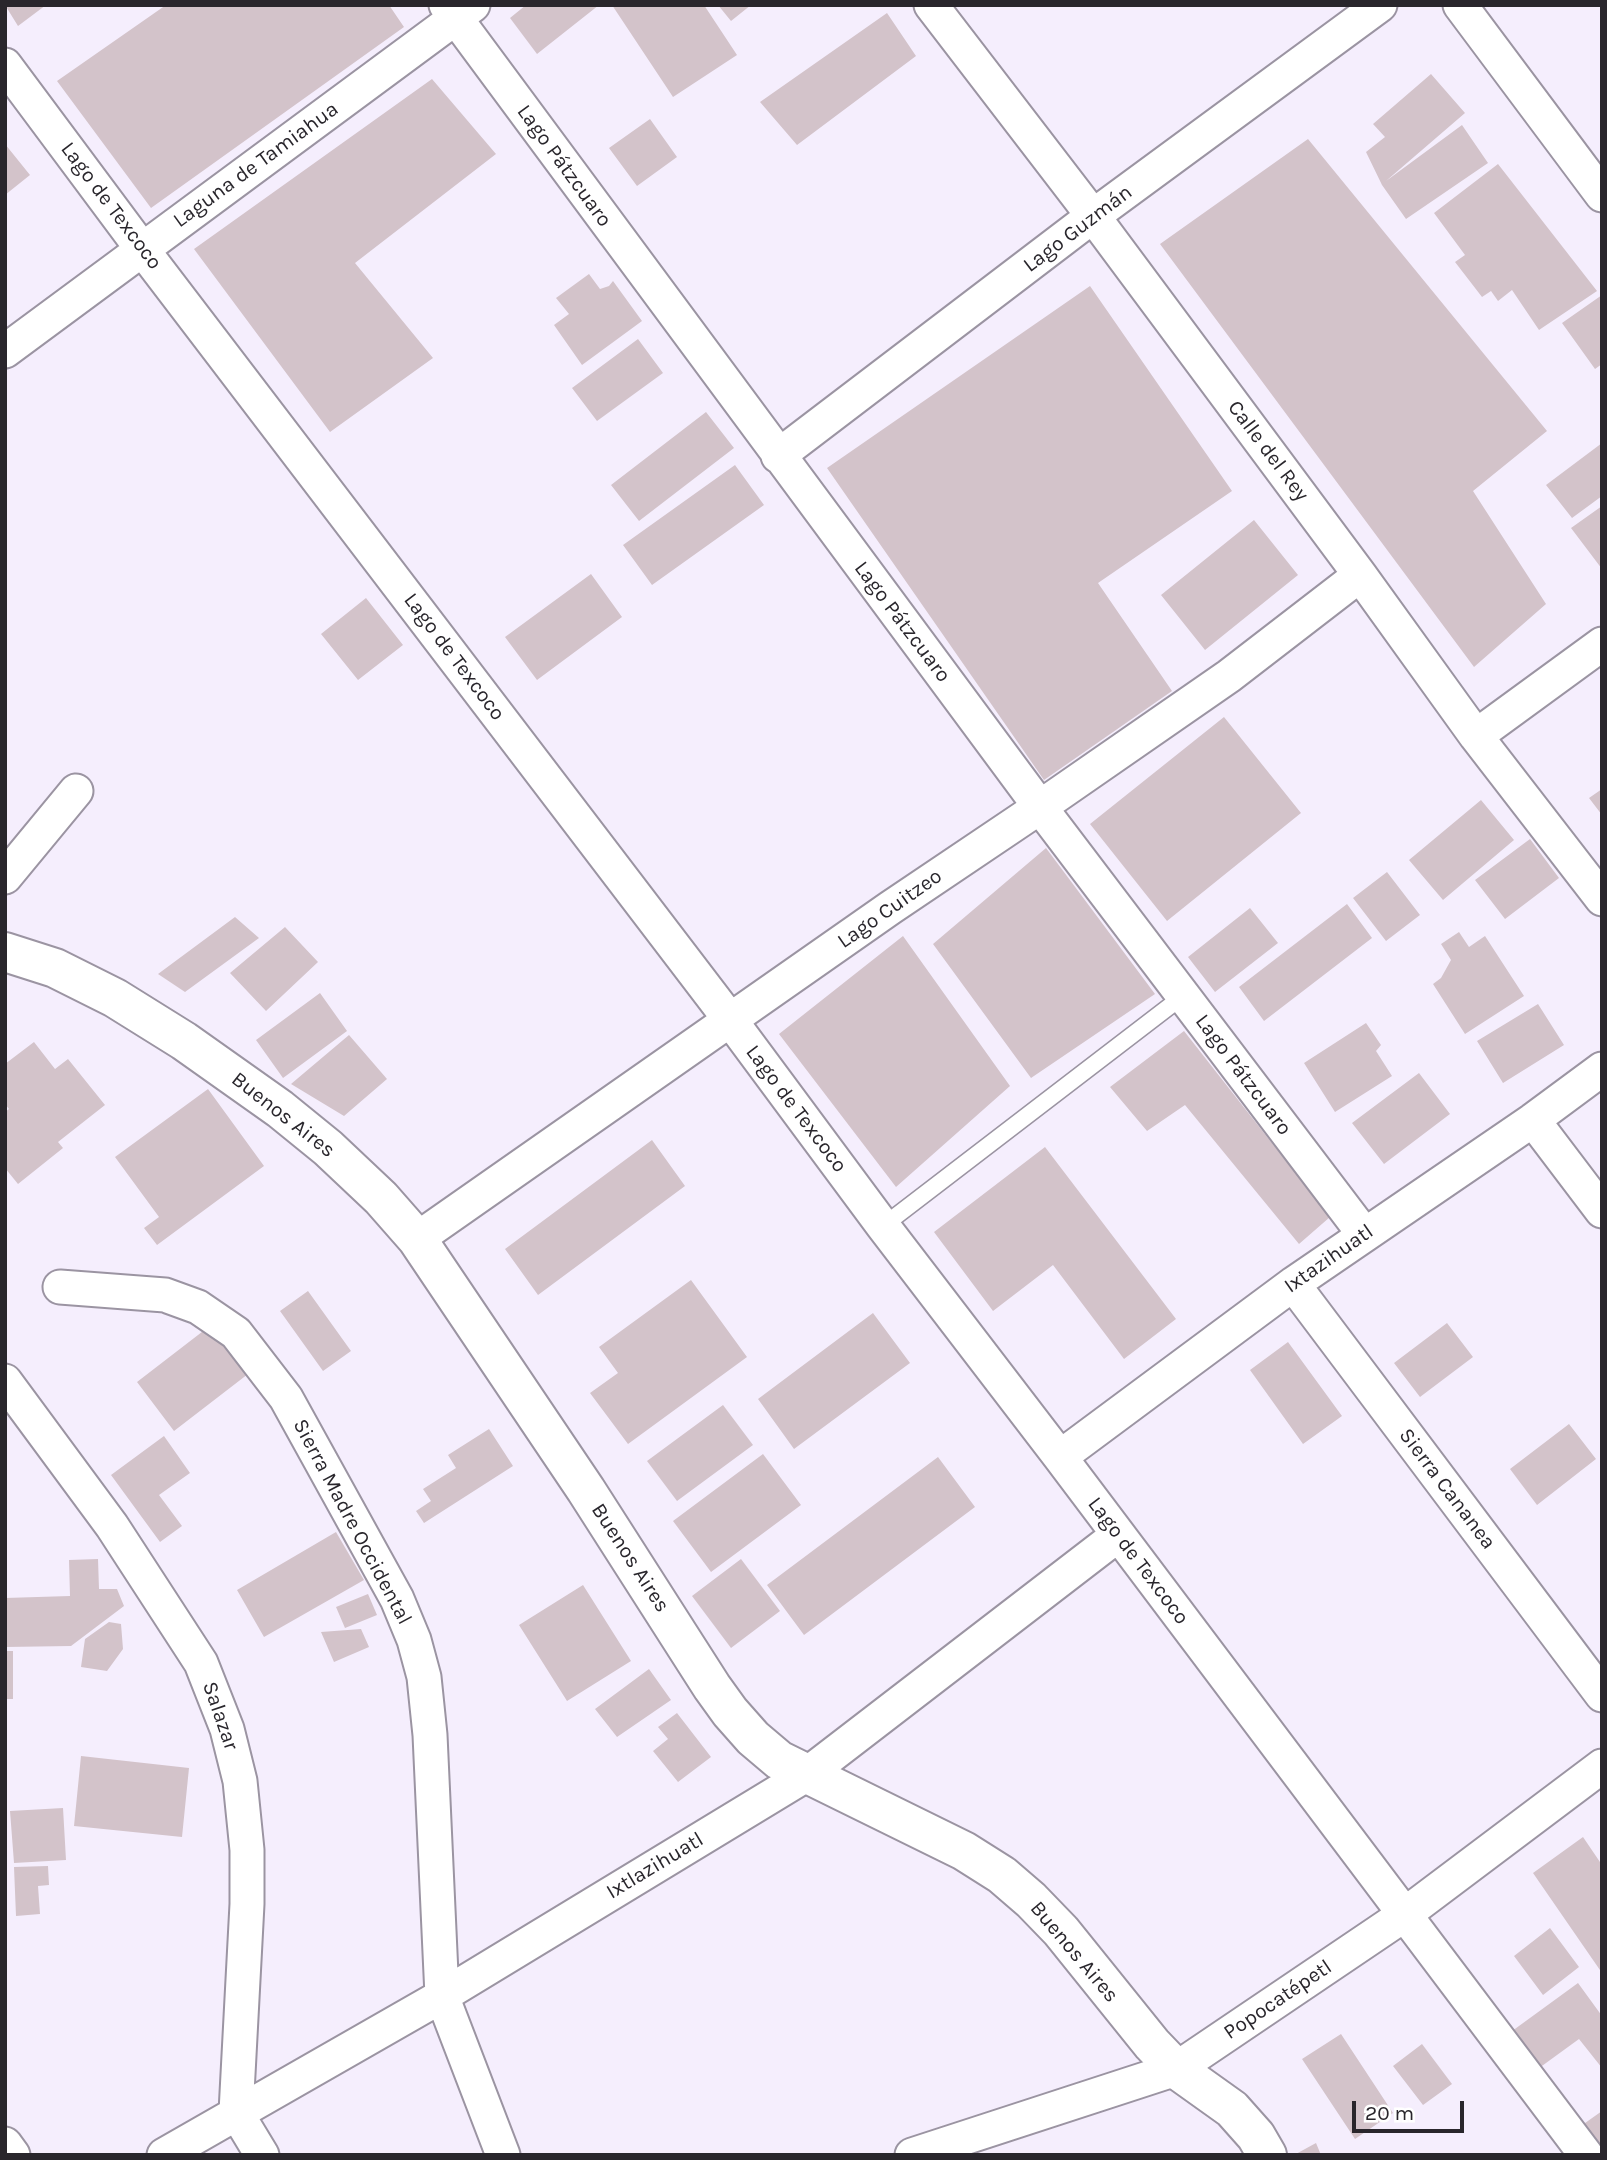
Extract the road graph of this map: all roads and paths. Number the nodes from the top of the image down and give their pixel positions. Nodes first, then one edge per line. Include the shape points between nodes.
1 (931, 5) edge
2 (1380, 5) edge
3 (1460, 5) edge
4 (458, 10) edge
5 (5, 65) edge
6 (1602, 195) edge
7 (1093, 216) junction
8 (142, 249) junction
9 (5, 351) edge
10 (778, 456) junction
11 (1360, 575) junction
12 (1602, 644) edge
13 (1476, 736) junction
14 (76, 790) dead end
15 (1040, 807) junction
16 (5, 877) edge
17 (1602, 899) edge
18 (5, 952) edge
19 (1183, 996) junction
20 (731, 1021) junction
21 (1602, 1069) edge
22 (1533, 1120) junction
23 (1602, 1211) edge
24 (883, 1226) junction
25 (1364, 1234) junction
26 (417, 1239) junction
27 (1293, 1284) junction
28 (60, 1287) dead end
29 (5, 1381) edge
30 (1060, 1457) junction
31 (1118, 1535) junction
32 (1602, 1695) edge
33 (1602, 1766) edge
34 (806, 1774) junction
35 (1404, 1915) junction
36 (442, 1996) junction
37 (1176, 2069) junction
38 (236, 2112) junction
39 (5, 2144) edge
40 (13, 2155) edge
41 (164, 2155) edge
42 (262, 2155) edge
43 (503, 2155) edge
44 (912, 2155) edge
45 (1267, 2155) edge
46 (1586, 2155) edge

1 - 7 street, Calle del Rey
2 - 7 street, Lago Guzmán
3 - 6 street
4 - 8 street, Laguna de Tamiahua
4 - 10 street, Lago Pátzcuaro
5 - 8 street, Lago de Texcoco
7 - 10 street, Lago Guzmán
7 - 11 street, Calle del Rey
8 - 9 street, Laguna de Tamiahua
8 - 20 street, Lago de Texcoco
10 - 15 street, Lago Pátzcuaro
11 - 13 street, Calle del Rey
11 - 15 street, Lago Cuitzeo via 1229,676
12 - 13 street
13 - 17 street, Calle del Rey
14 - 16 street
15 - 19 street, Lago Pátzcuaro
15 - 20 street, Lago Cuitzeo
18 - 26 street, Buenos Aires via 55,968 115,998 238,1078 328,1148
19 - 24 lane
19 - 25 street, Lago Pátzcuaro
20 - 24 street, Lago de Texcoco
20 - 26 street, Lago Cuitzeo
21 - 22 street, Ixtazihuatl
22 - 23 street
22 - 25 street, Ixtazihuatl
24 - 30 street, Lago de Texcoco
25 - 27 street, Ixtazihuatl
26 - 34 street, Buenos Aires via 730,1712 779,1760
27 - 30 street, Ixtazihuatl
27 - 32 street, Sierra Cananea
28 - 36 street, Sierra Madre Occidental via 165,1295 198,1307 236,1333 286,1398 397,1599 424,1677
29 - 38 street, Salazar via 112,1526 194,1652 227,1729 240,1781 247,1850
30 - 31 street, Lago de Texcoco
31 - 34 street, Ixtlazihuatl
31 - 35 street, Lago de Texcoco
33 - 35 street, Popocatépetl
34 - 36 street, Ixtlazihuatl
34 - 37 street, Buenos Aires via 964,1851 1002,1875 1060,1931
35 - 37 street, Popocatépetl
35 - 46 street, Lago de Texcoco
36 - 38 street, Ixtlazihuatl
36 - 43 street, Sierra Madre Occidental
37 - 44 street, Popocatépetl
37 - 45 street, Buenos Aires via 1232,2109
38 - 41 street, Ixtlazihuatl
38 - 42 street
39 - 40 street

